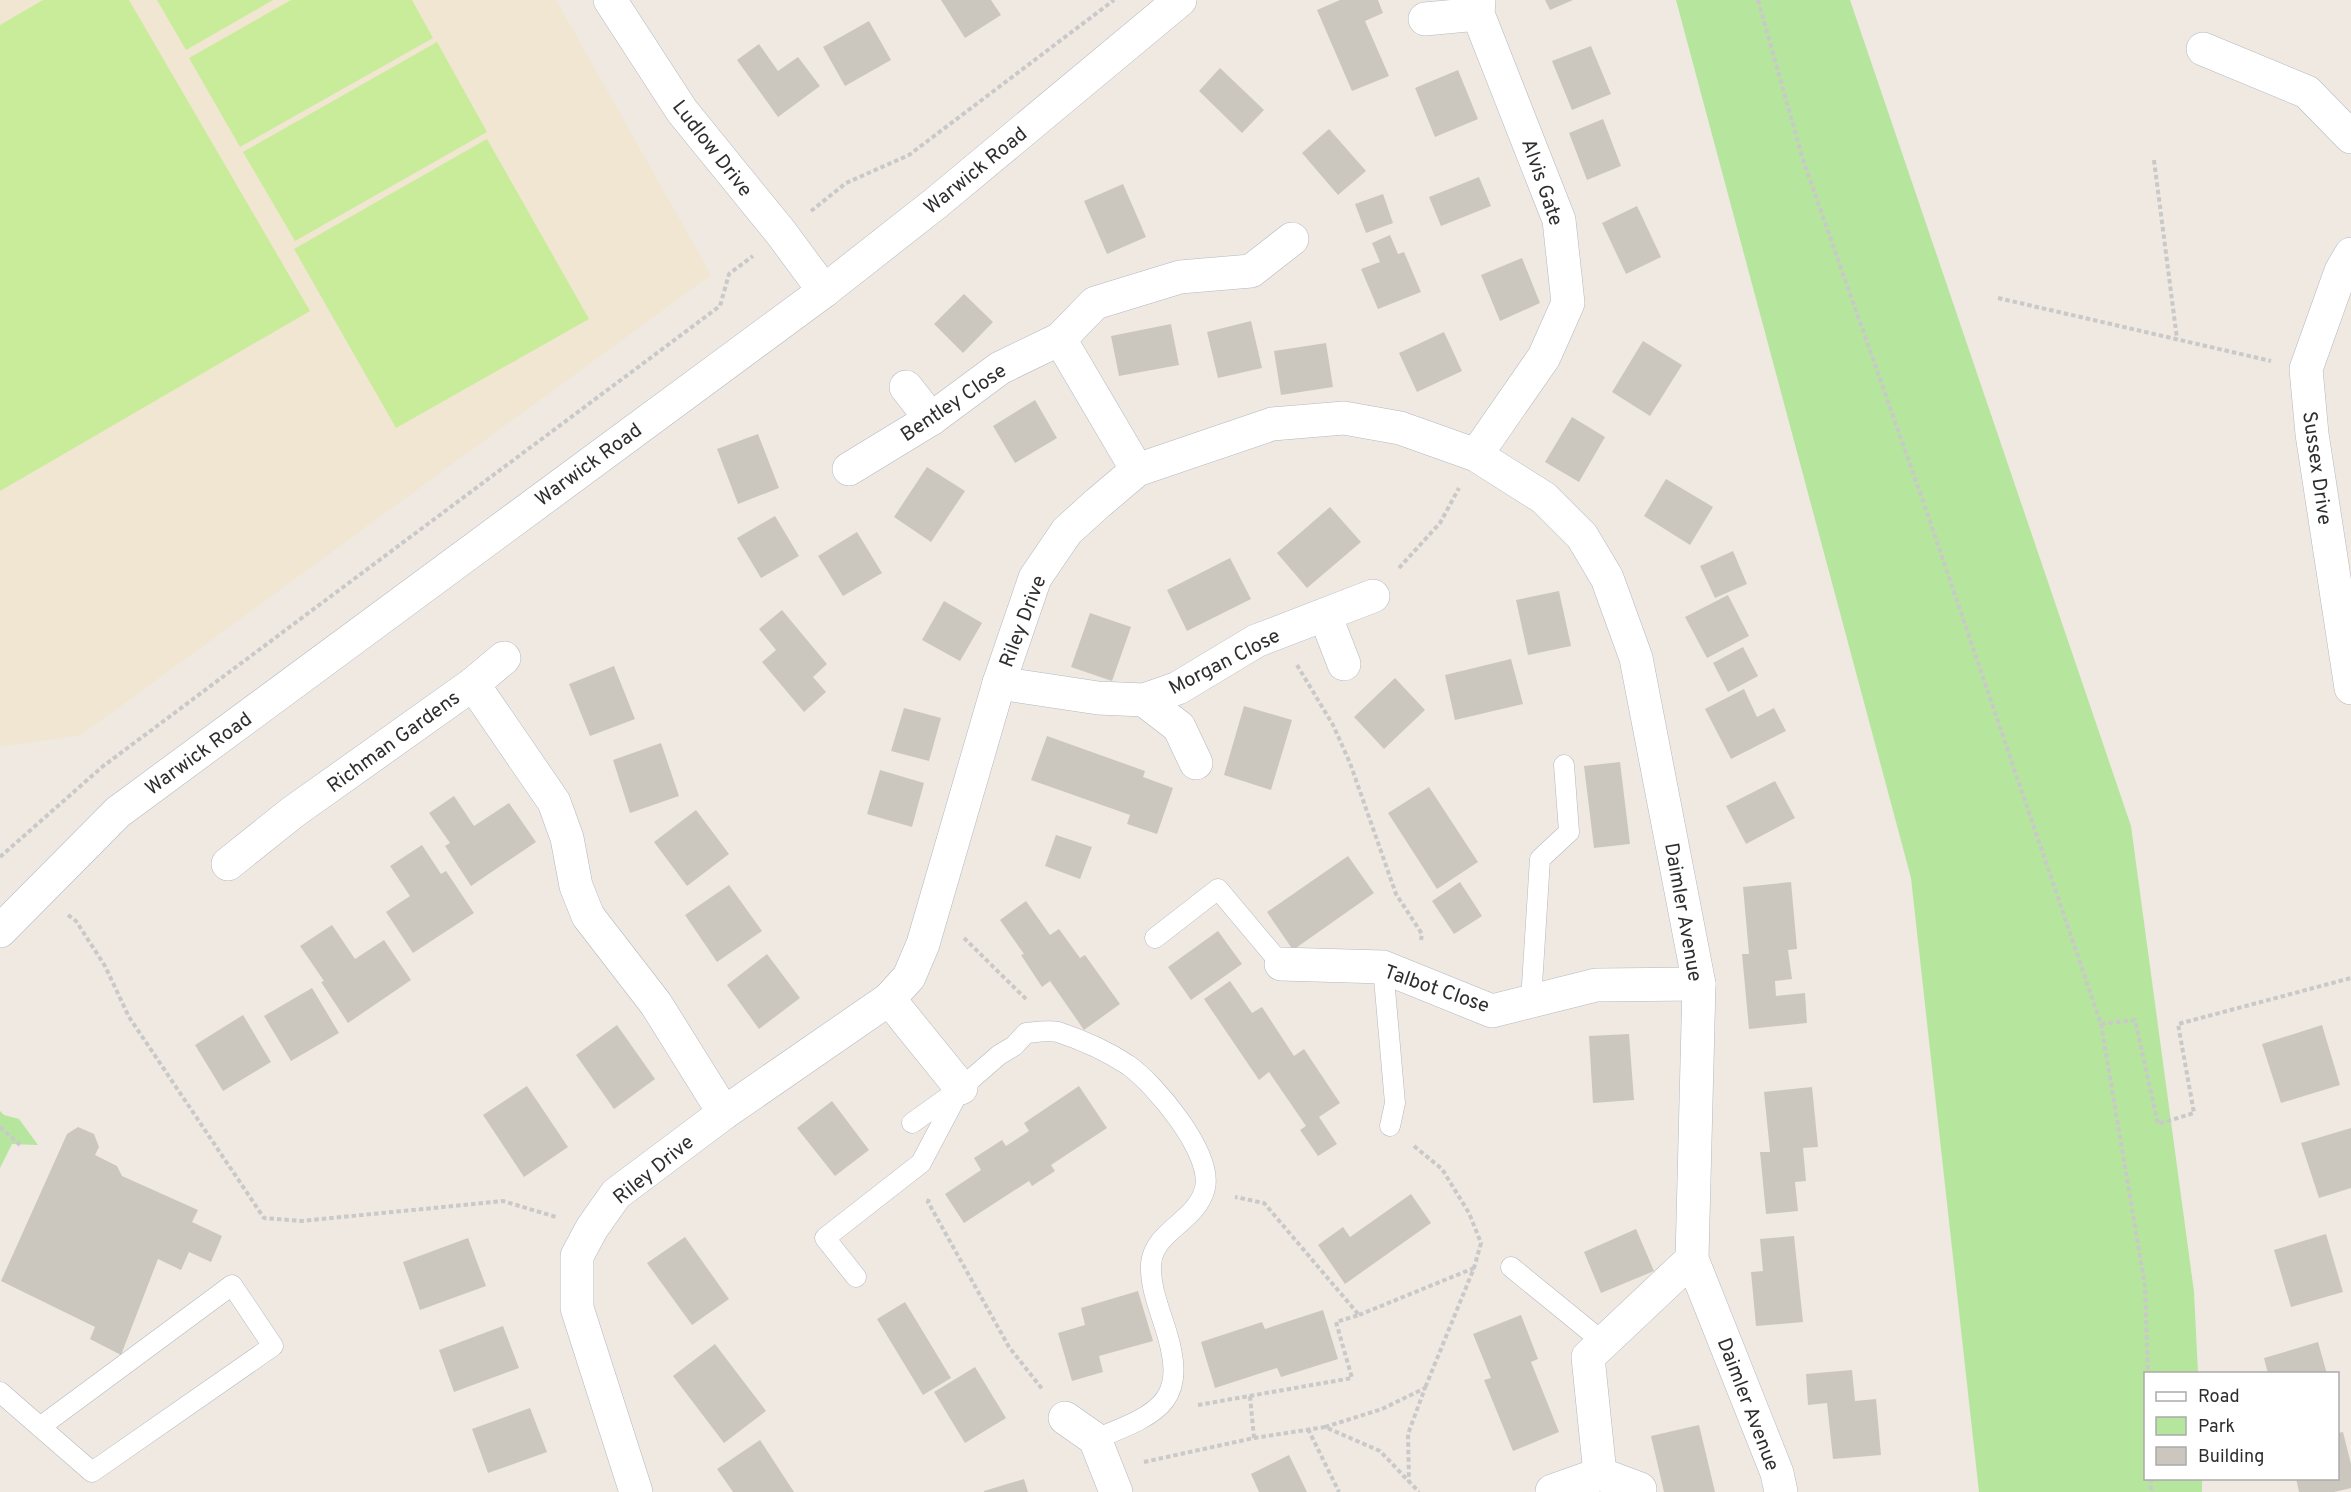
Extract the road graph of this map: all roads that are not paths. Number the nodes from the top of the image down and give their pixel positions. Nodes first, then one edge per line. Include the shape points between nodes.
1 (610, 0) edge
2 (1180, 0) edge
3 (1479, 7) edge
4 (1425, 19) dead end
5 (2203, 49) dead end
6 (2351, 137) edge
7 (1292, 239) dead end
8 (2351, 254) edge
9 (824, 291) junction
10 (1060, 339) junction
11 (906, 387) dead end
12 (932, 419) junction
13 (1476, 456) junction
14 (849, 469) dead end
15 (1137, 470) junction
16 (1373, 596) road end
17 (1324, 615) junction
18 (504, 658) dead end
19 (1344, 664) dead end
20 (999, 683) junction
21 (472, 684) junction
22 (2351, 687) edge
23 (1144, 700) junction
24 (1196, 763) dead end
25 (1564, 765) dead end
26 (228, 864) dead end
27 (0, 931) edge
28 (1155, 938) dead end
29 (1281, 964) joint
30 (1383, 967) junction
31 (1699, 984) junction
32 (889, 999) junction
33 (1531, 1002) junction
34 (961, 1088) junction
35 (724, 1113) junction
36 (912, 1123) dead end
37 (1390, 1126) road end
38 (1692, 1259) junction
39 (1511, 1267) dead end
40 (856, 1277) dead end
41 (1603, 1342) junction
42 (0, 1392) edge
43 (1065, 1418) road end
44 (40, 1427) junction
45 (1095, 1439) junction
46 (1600, 1474) junction
47 (1112, 1482) edge
48 (1640, 1489) dead end
49 (1552, 1491) edge
50 (636, 1492) edge
51 (1781, 1492) edge

1 - 9 street, Ludlow Drive via 682,111
2 - 9 street, Warwick Road
3 - 4 street
3 - 13 street, Alvis Gate via 1558,220 1568,303 1544,357
5 - 6 street via 2307,92
7 - 10 street, Bentley Close via 1251,271 1180,277 1095,303
8 - 22 street, Sussex Drive via 2341,271 2306,369 2312,434
9 - 27 street, Warwick Road via 118,812
10 - 12 street, Bentley Close via 1000,368
10 - 15 street
11 - 12 street
12 - 14 street, Bentley Close
13 - 15 street, Riley Drive via 1400,428 1344,418 1272,424
13 - 31 street, Daimler Avenue via 1544,498 1582,536 1607,578 1636,658
15 - 20 street, Riley Drive via 1067,531 1035,578
16 - 17 street, Morgan Close
17 - 19 street
17 - 23 street, Morgan Close via 1256,641 1178,688
18 - 21 street
20 - 23 street, Morgan Close via 1098,698
20 - 32 street, Riley Drive via 923,944 909,977
21 - 26 street, Richman Gardens via 293,812
21 - 35 street, Richman Gardens via 554,802 588,916 656,1004
23 - 24 street via 1179,727
25 - 33 lane via 1569,832 1540,859
28 - 29 lane via 1218,889
29 - 30 street, Talbot Close
30 - 33 street, Talbot Close via 1492,1011
30 - 37 lane via 1395,1102
31 - 33 street, Talbot Close via 1596,985
31 - 38 street, Daimler Avenue
32 - 34 street
32 - 35 street, Riley Drive
34 - 36 lane
34 - 40 lane via 921,1164 825,1238
34 - 45 lane via 1026,1033 1059,1033 1130,1067 1167,1104 1200,1154 1204,1191 1193,1212 1153,1250 1154,1289 1173,1350 1170,1392 1160,1407 1133,1424
35 - 50 street, Riley Drive via 616,1194 577,1256 577,1308
38 - 41 street
38 - 51 street, Daimler Avenue via 1777,1473
39 - 41 lane
41 - 46 street via 1588,1357
42 - 44 lane
43 - 45 street
44 - 44 lane via 92,1472 273,1346 232,1285
45 - 47 street
46 - 48 street
46 - 49 street

